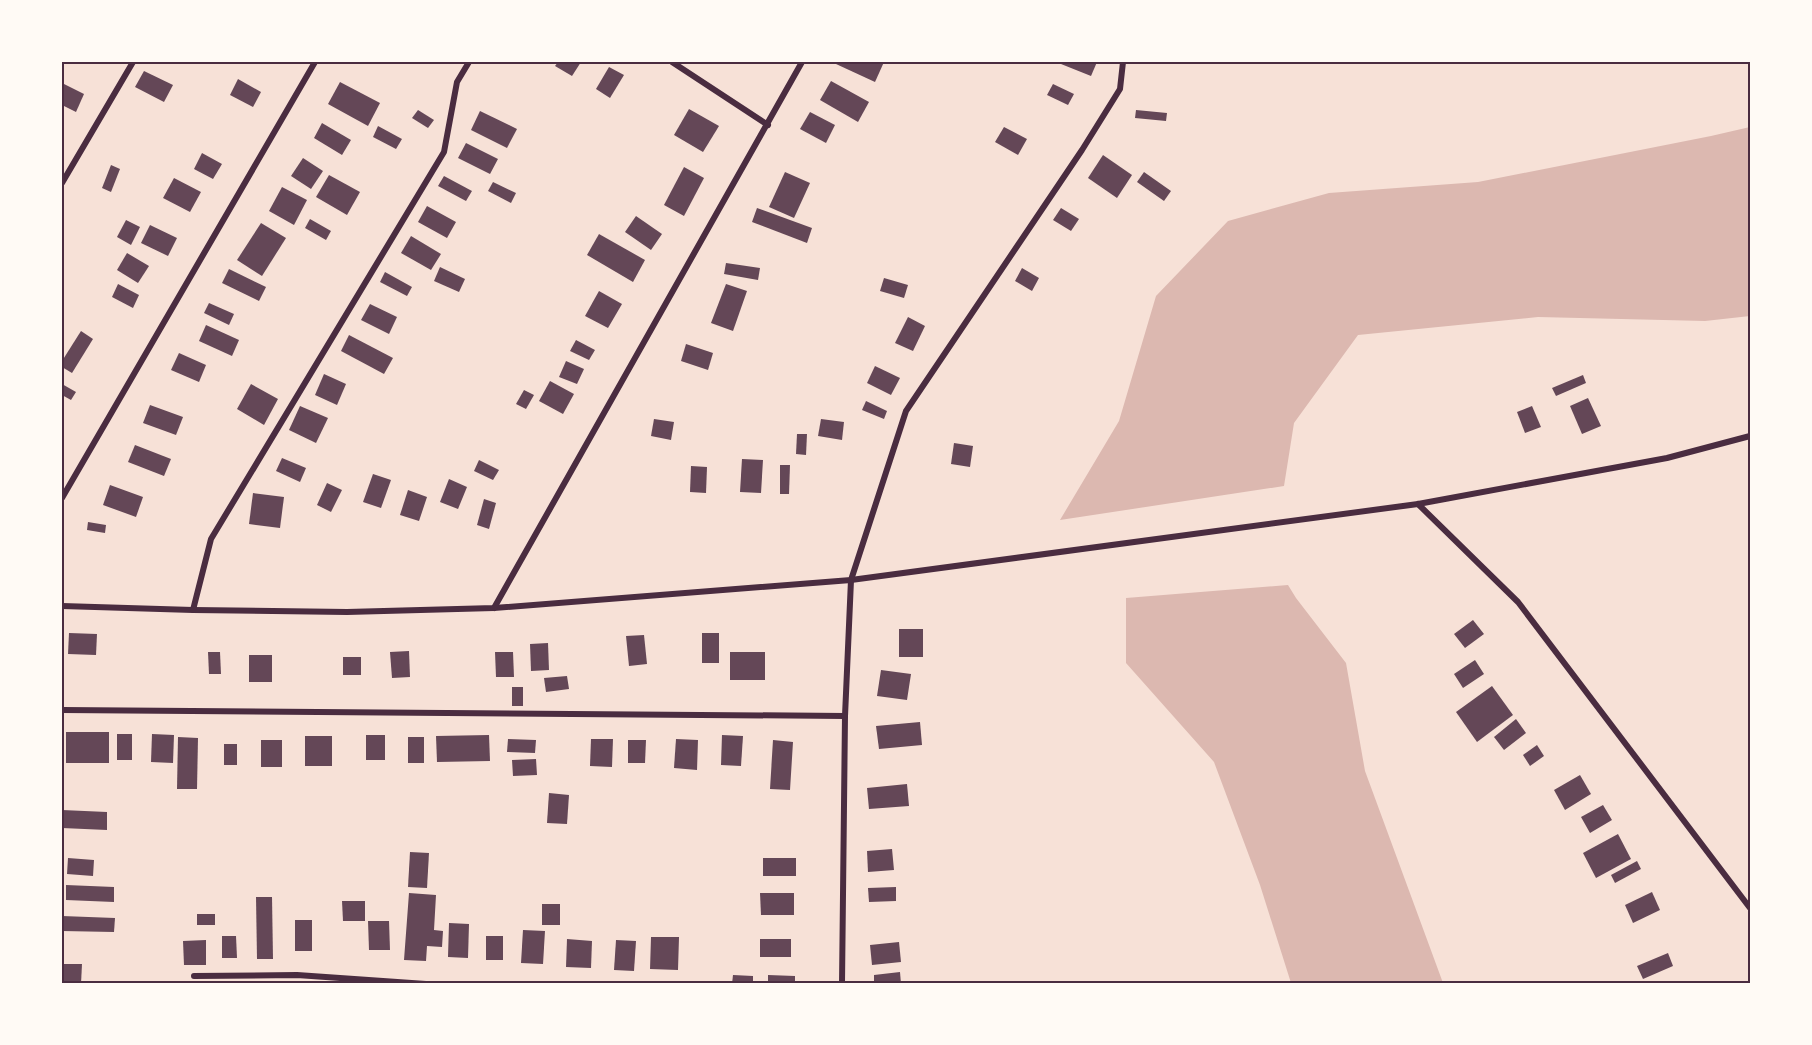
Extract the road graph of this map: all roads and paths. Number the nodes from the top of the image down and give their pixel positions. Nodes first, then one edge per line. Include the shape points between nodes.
1 (132, 62) edge
2 (315, 62) edge
3 (469, 62) edge
4 (672, 62) edge
5 (802, 62) edge
6 (1123, 62) edge
7 (768, 125) junction
8 (62, 183) edge
9 (1750, 436) edge
10 (62, 498) edge
11 (1418, 504) junction
12 (851, 579) junction
13 (62, 606) edge
14 (494, 608) junction
15 (193, 610) junction
16 (62, 710) edge
17 (845, 716) junction
18 (1750, 908) edge
19 (297, 975) junction
20 (194, 976) dead end
21 (296, 984) edge
22 (426, 984) edge
23 (842, 984) edge

1 - 8 street
2 - 10 street
3 - 15 street via 457,82 444,152 211,539
4 - 7 street
5 - 7 street
6 - 12 street via 1120,89 906,411
7 - 14 street
9 - 11 street via 1667,458
11 - 12 street
11 - 18 street via 1518,602
12 - 14 street
12 - 17 street
13 - 15 street
14 - 15 street via 347,612
16 - 17 street
17 - 23 street
19 - 20 street
19 - 21 street
19 - 22 street

